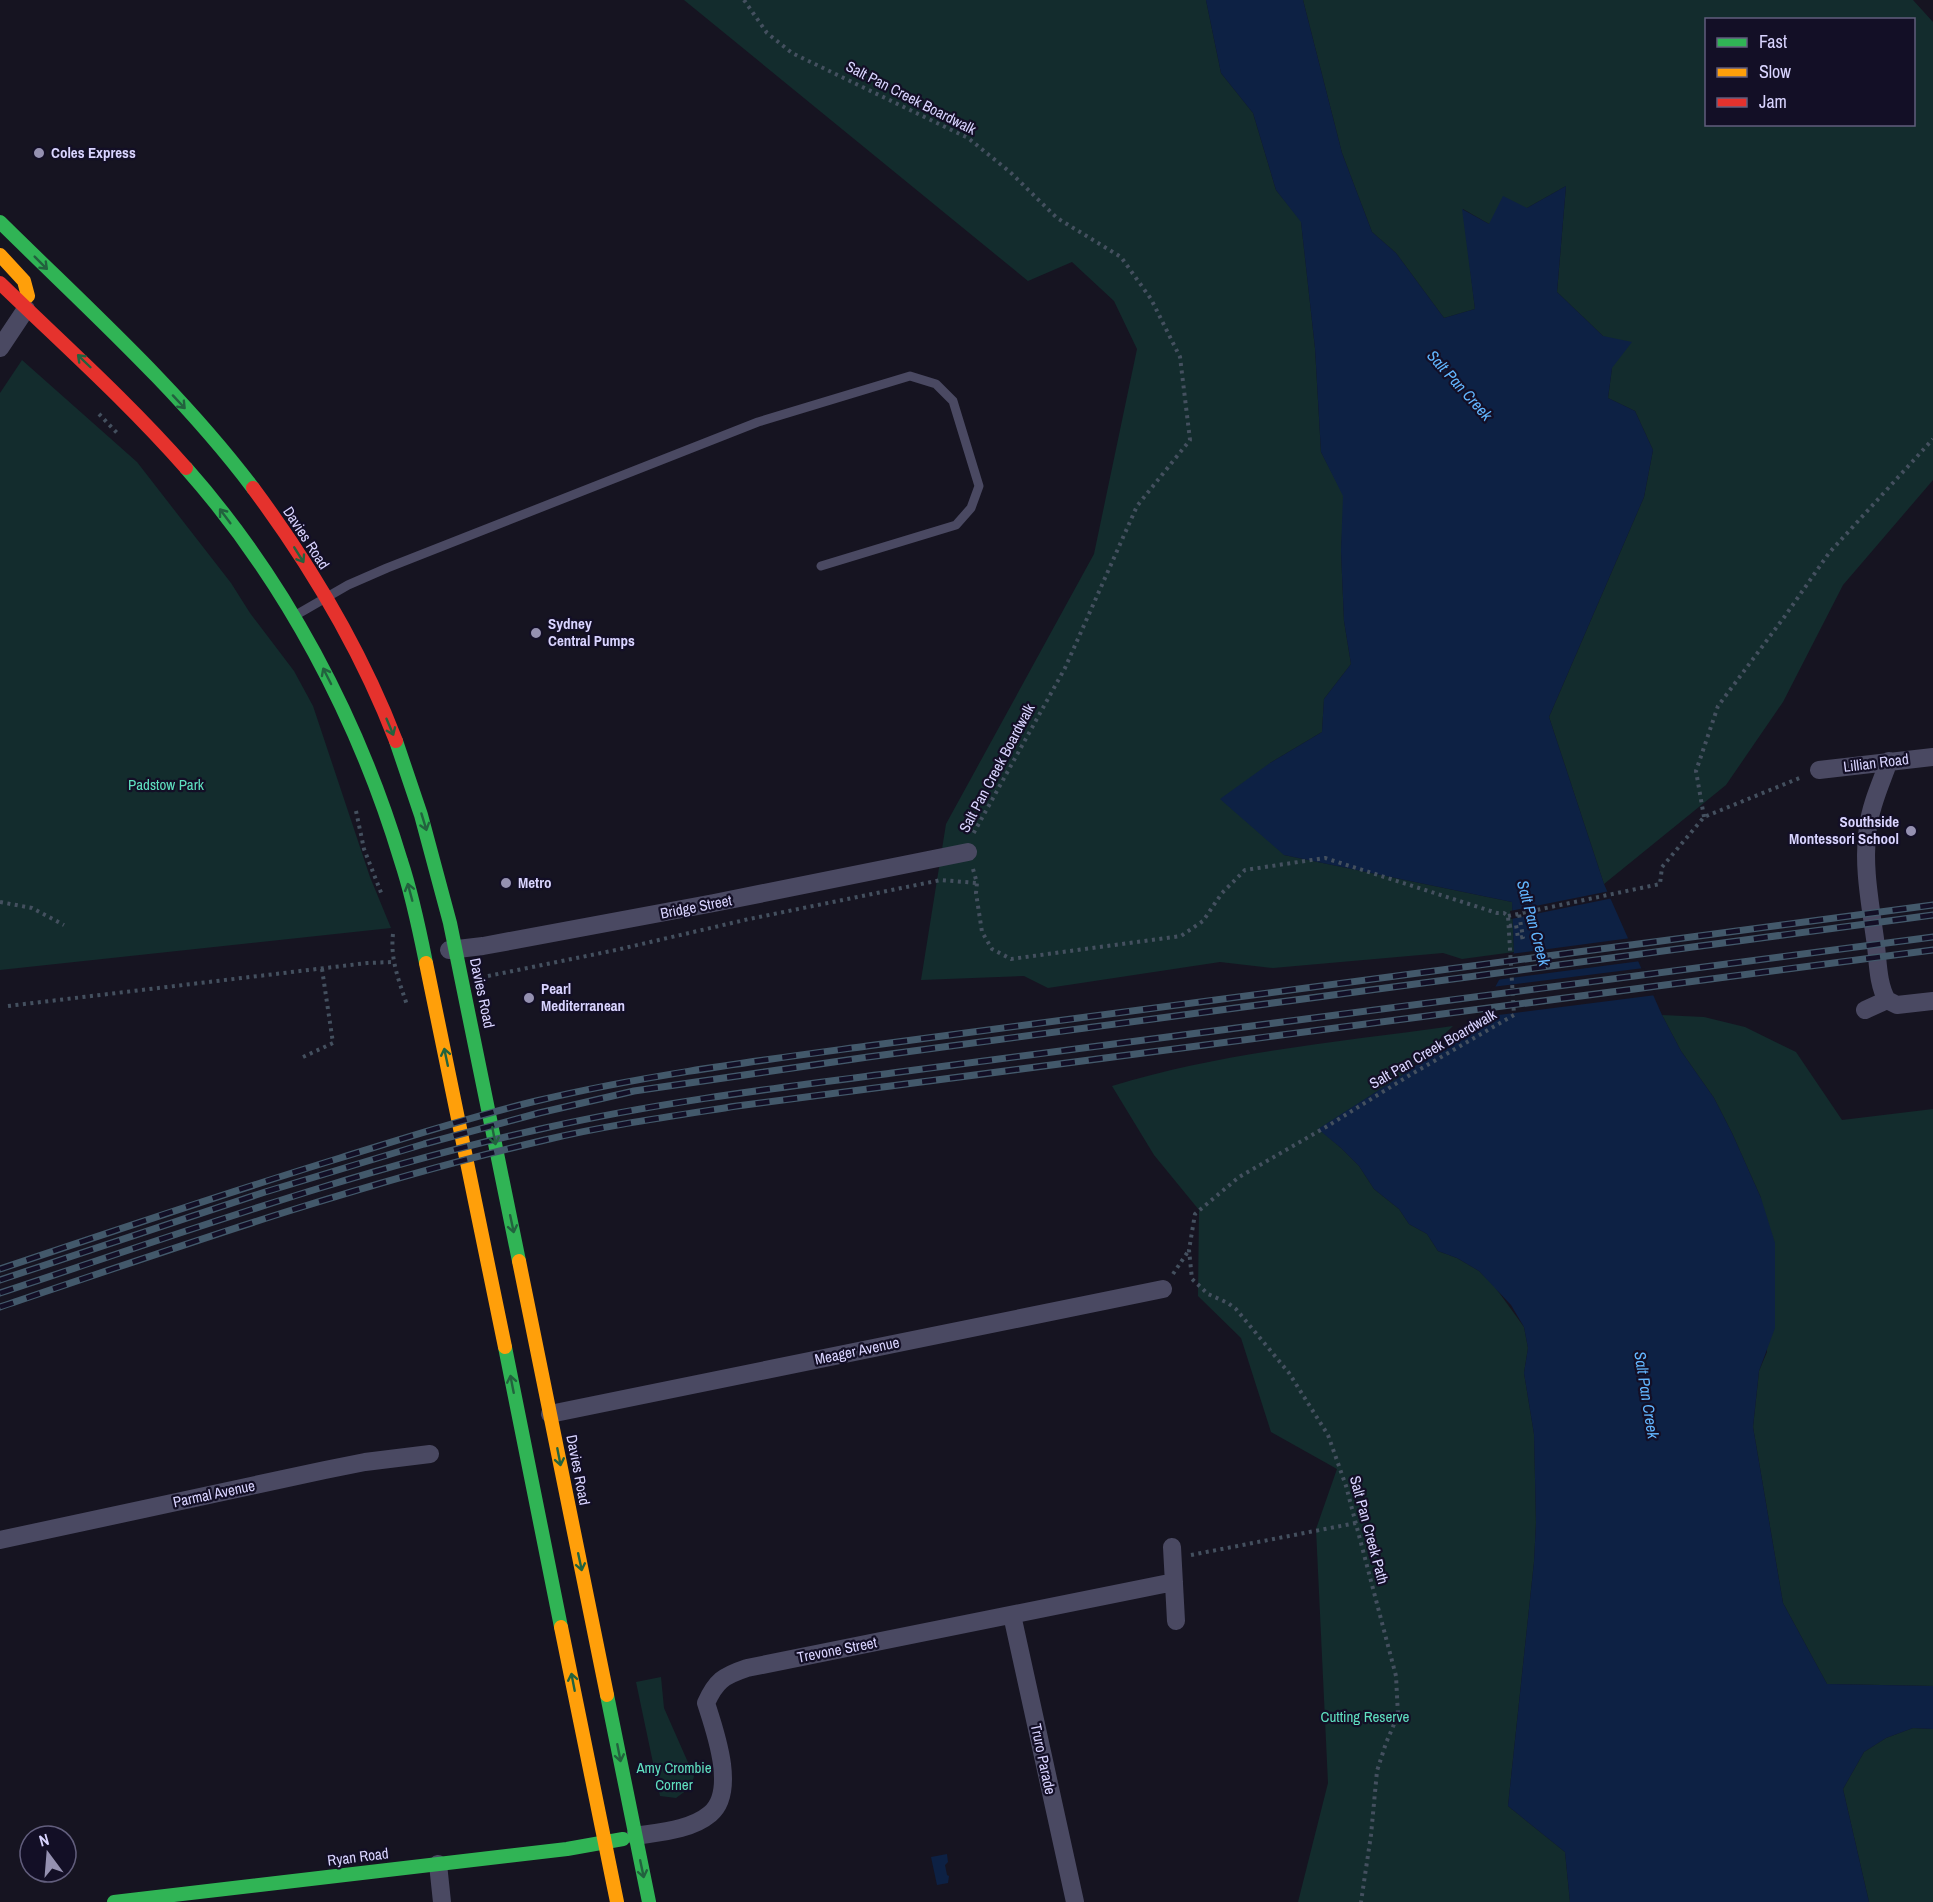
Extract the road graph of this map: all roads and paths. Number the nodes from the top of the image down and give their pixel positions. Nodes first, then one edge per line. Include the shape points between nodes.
1 (744, 0) edge
2 (0, 222) edge
3 (0, 255) edge
4 (0, 283) edge
5 (26, 309) junction
6 (0, 348) edge
7 (97, 412) dead end
8 (120, 435) dead end
9 (1933, 439) edge
10 (821, 567) dead end
11 (326, 598) junction
12 (294, 617) junction
13 (1933, 757) edge
14 (1889, 761) junction
15 (1819, 770) joint
16 (355, 801) dead end
17 (1704, 817) junction
18 (968, 852) junction
19 (977, 883) junction
20 (384, 900) dead end
21 (0, 902) edge
22 (1519, 914) junction
23 (1509, 916) junction
24 (64, 925) dead end
25 (1509, 926) junction
26 (394, 928) dead end
27 (423, 949) junction
28 (456, 950) junction
29 (322, 969) junction
30 (488, 976) dead end
31 (1887, 1000) junction
32 (1933, 1001) edge
33 (8, 1006) dead end
34 (1865, 1010) dead end
35 (303, 1057) dead end
36 (1195, 1214) joint
37 (1189, 1250) junction
38 (1163, 1289) joint
39 (550, 1414) junction
40 (430, 1454) dead end
41 (527, 1462) junction
42 (1356, 1523) junction
43 (0, 1540) edge
44 (1172, 1553) joint
45 (1174, 1582) junction
46 (1012, 1615) junction
47 (1176, 1621) dead end
48 (636, 1836) junction
49 (605, 1842) junction
50 (438, 1864) junction
51 (114, 1902) edge
52 (442, 1902) edge
53 (617, 1902) edge
54 (649, 1902) edge
55 (1075, 1902) edge
56 (1361, 1902) edge

1 - 18 path, Salt Pan Creek Boardwalk via 766,33 792,52 968,138 1057,218 1121,257 1151,299 1180,357 1190,440 1137,506 1065,668 972,834
2 -> 11 main road, Davies Road via 146,367 225,454 277,522
3 - 5 main road via 24,281
4 - 5 main road
5 - 6 street
12 -> 5 main road via 188,469 126,401
7 - 8 path
9 - 17 path via 1829,553 1718,706 1696,771
10 - 11 lane via 956,525 971,508 979,486 953,401 936,384 910,376 758,422 387,568
11 - 12 lane
11 -> 28 main road, Davies Road via 393,735 431,848
27 -> 12 main road via 403,867 376,787 337,697
13 - 14 street, Lillian Road
14 - 15 street, Lillian Road
14 - 31 street via 1871,810 1866,849 1879,969
15 - 17 path
16 - 20 path via 364,849
17 - 22 path via 1662,867 1660,884
18 - 19 path, Salt Pan Creek Boardwalk
18 - 28 street, Bridge Street
19 - 23 path, Salt Pan Creek Boardwalk via 982,932 992,949 1011,959 1180,936 1203,921 1222,893 1245,870 1325,858
19 - 30 path via 941,880
21 - 24 path via 32,908
22 - 23 path
22 - 25 path via 1523,938 1518,938 1516,925
23 - 25 path, Salt Pan Creek Boardwalk
25 - 36 path, Salt Pan Creek Boardwalk via 1514,1016 1239,1177
26 - 29 path via 393,962
27 - 28 street, Bridge Street
41 -> 27 main road
28 -> 39 main road, Davies Road
29 - 33 path
29 - 35 path via 333,1043
31 - 32 street via 1897,1005
31 - 34 street
36 - 37 path, Salt Pan Creek Path
37 - 38 path
37 - 42 path, Salt Pan Creek Path via 1192,1279 1208,1294 1236,1309 1289,1373 1328,1435
38 - 39 street, Meager Avenue
39 - 41 main road
39 -> 48 main road, Davies Road
40 - 43 street, Parmal Avenue via 364,1462
49 -> 41 main road
42 - 44 path
42 - 56 path, Salt Pan Creek Path via 1396,1676 1398,1715 1377,1771
44 - 45 street
45 - 46 street, Trevone Street
45 - 47 street
46 - 48 street, Trevone Street via 747,1668 723,1678 706,1703 724,1775 718,1804 700,1821
46 - 55 street, Truro Parade
48 - 49 main road, Ryan Road
48 -> 54 main road, Davies Road
49 - 50 main road, Ryan Road
49 - 53 main road
50 - 51 main road, Ryan Road
50 - 52 street

